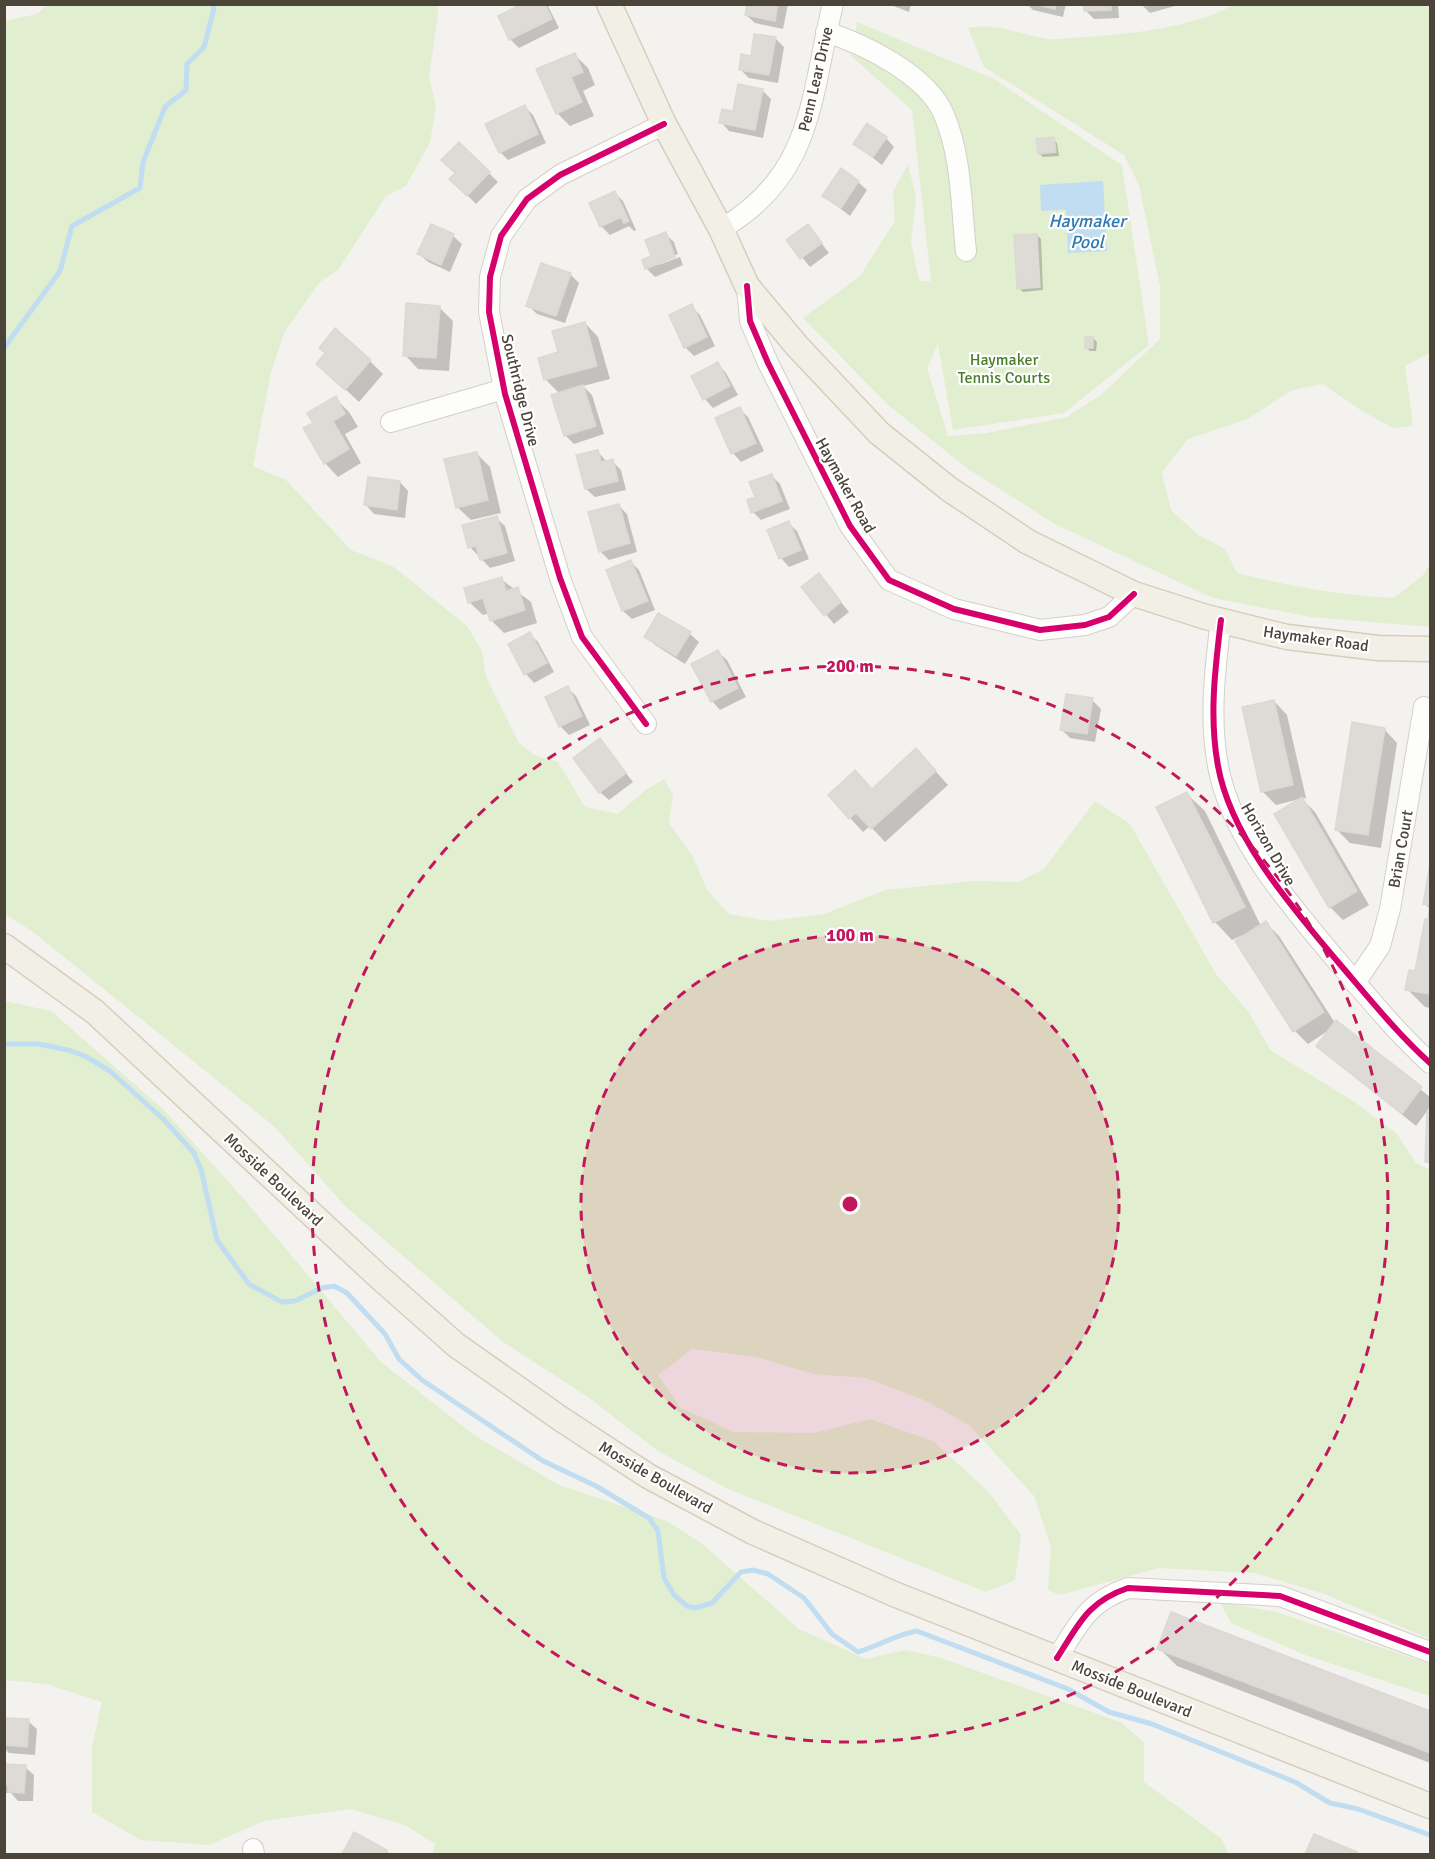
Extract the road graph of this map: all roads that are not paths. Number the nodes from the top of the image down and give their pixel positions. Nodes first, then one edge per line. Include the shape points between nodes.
1 (609, 4) edge
2 (833, 4) edge
3 (826, 32) junction
4 (664, 124) junction
5 (721, 229) junction
6 (966, 251) dead end
7 (747, 286) junction
8 (504, 388) junction
9 (391, 422) dead end
10 (1134, 594) junction
11 (1221, 620) junction
12 (1431, 649) edge
13 (1424, 707) dead end
14 (646, 723) dead end
15 (4, 946) edge
16 (1355, 983) junction
17 (1431, 1063) edge
18 (1431, 1652) edge
19 (1057, 1658) junction
20 (1431, 1806) edge

1 - 4 main road, Haymaker Road
2 - 3 street, Penn Lear Drive
3 - 5 street, Penn Lear Drive via 808,120 790,164 748,213
3 - 6 street via 856,41 895,64 928,91 944,112 956,149
4 - 5 main road, Haymaker Road
4 - 8 street, Southridge Drive via 560,175 527,198 501,236 490,277 489,312
5 - 7 main road, Haymaker Road
7 - 10 main road, Haymaker Road via 879,433 949,489 1028,542
7 - 10 street, Haymaker Road via 750,321 768,363 850,526 889,580 954,609 1040,630 1085,625 1108,617
8 - 9 street
8 - 14 street, Southridge Drive via 560,578 582,637
10 - 11 main road, Haymaker Road
11 - 12 main road, Haymaker Road via 1287,638 1378,648
11 - 16 street, Horizon Drive via 1212,712 1218,767 1233,812 1276,888
13 - 16 street, Brian Court via 1380,946
15 - 19 main road, Mosside Boulevard via 95,1011 456,1345 561,1419 648,1476 753,1532 894,1594
16 - 17 street, Horizon Drive via 1399,1034
18 - 19 street via 1280,1596 1128,1588 1111,1594 1087,1611
19 - 20 main road, Mosside Boulevard

